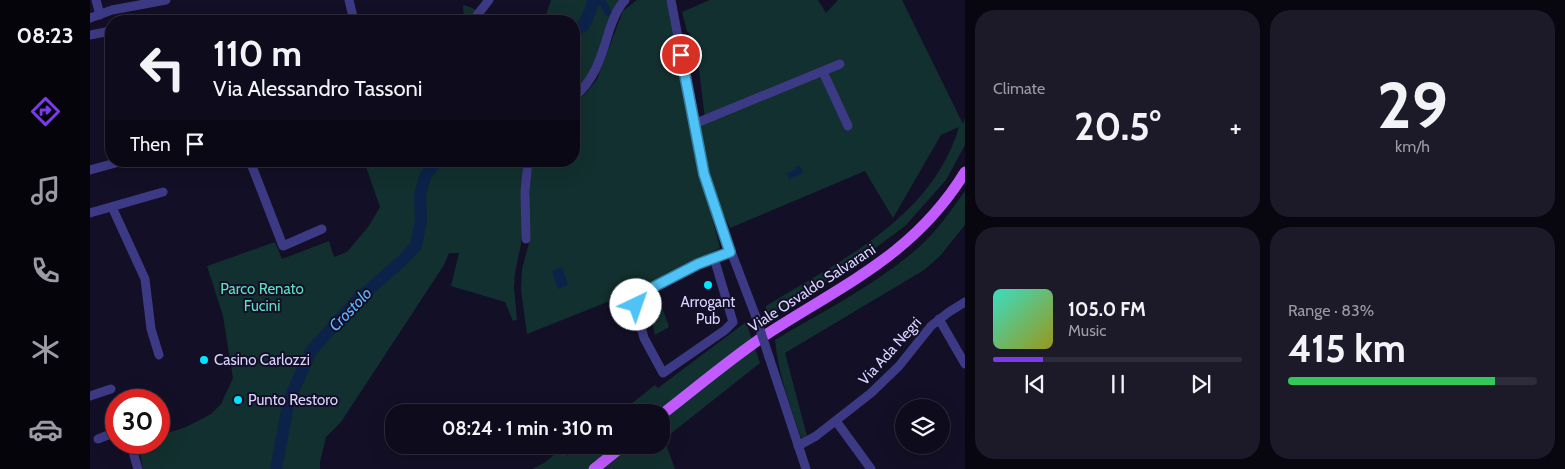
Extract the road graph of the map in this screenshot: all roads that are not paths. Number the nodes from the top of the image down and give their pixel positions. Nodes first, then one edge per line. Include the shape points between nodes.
1 (96, 0) edge
2 (166, 0) edge
3 (349, 0) edge
4 (489, 0) edge
5 (625, 0) edge
6 (671, 0) edge
7 (142, 2) edge
8 (100, 15) junction
9 (353, 15) edge
10 (477, 15) edge
11 (90, 18) edge
12 (105, 32) edge
13 (90, 34) edge
14 (840, 64) dead end
15 (823, 72) junction
16 (580, 92) edge
17 (694, 124) junction
18 (848, 126) dead end
19 (105, 166) edge
20 (252, 167) edge
21 (527, 167) edge
22 (90, 170) edge
23 (965, 172) edge
24 (163, 192) dead end
25 (112, 207) junction
26 (90, 213) edge
27 (322, 229) dead end
28 (526, 239) dead end
29 (730, 252) junction
30 (714, 258) junction
31 (965, 302) edge
32 (939, 319) junction
33 (159, 355) dead end
34 (965, 364) edge
35 (105, 392) edge
36 (90, 396) edge
37 (670, 409) edge
38 (836, 421) junction
39 (105, 436) edge
40 (98, 438) dead end
41 (798, 446) junction
42 (134, 454) edge
43 (613, 454) edge
44 (138, 469) edge
45 (594, 469) edge
46 (806, 469) edge
47 (871, 469) edge

1 - 8 street
2 - 7 street
3 - 9 street
4 - 10 street
5 - 16 street via 615,14 592,78
6 - 17 street
7 - 8 street
8 - 11 street
12 - 13 street
14 - 15 street
15 - 17 street
15 - 18 street
17 - 29 street via 706,182
19 - 22 street
20 - 27 street via 282,246
21 - 28 street
23 - 37 main road, Viale Osvaldo Salvarani via 926,224 889,257 764,337
24 - 25 street
25 - 26 street
25 - 33 street via 145,279 151,329
29 - 30 street
29 - 41 street, bridge via 756,317
30 - 30 street via 636,297 644,338 663,373 733,322
31 - 32 street, Via Ada Negri
32 - 34 street
32 - 38 street, Via Ada Negri via 889,376
35 - 36 street
38 - 41 street, Via Ada Negri
38 - 47 street
39 - 40 street
41 - 46 street
42 - 44 street
43 - 45 main road

